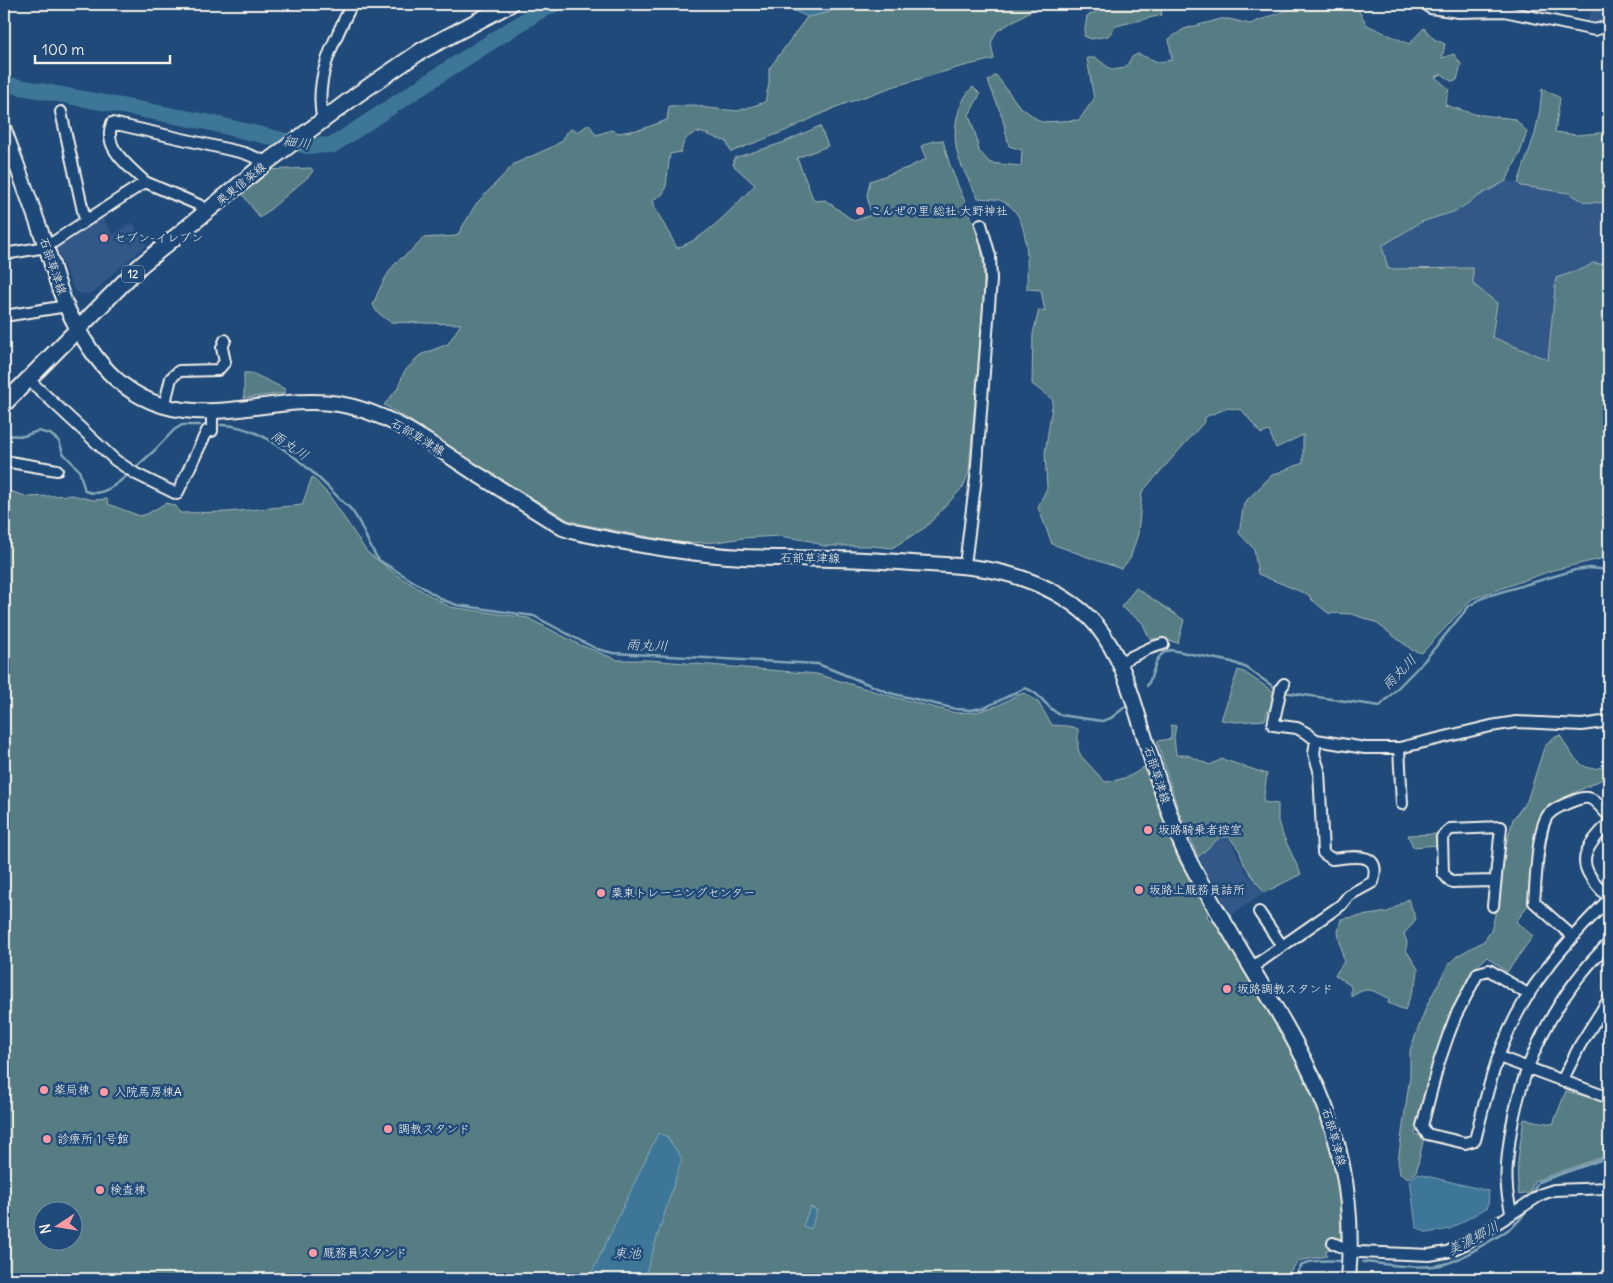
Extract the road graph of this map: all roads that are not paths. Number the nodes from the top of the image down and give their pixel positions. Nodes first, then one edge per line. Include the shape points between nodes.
1 (352, 4) edge
2 (510, 4) edge
3 (1430, 8) dead end
4 (1609, 25) edge
5 (61, 112) dead end
6 (318, 124) junction
7 (4, 130) edge
8 (271, 159) junction
9 (145, 182) junction
10 (207, 211) junction
11 (85, 220) junction
12 (981, 224) dead end
13 (46, 247) junction
14 (4, 254) edge
15 (67, 306) junction
16 (4, 316) edge
17 (78, 328) junction
18 (225, 340) dead end
19 (28, 379) junction
20 (4, 404) edge
21 (164, 407) junction
22 (212, 411) junction
23 (4, 461) edge
24 (57, 470) dead end
25 (965, 565) junction
26 (1163, 644) dead end
27 (1120, 662) junction
28 (1282, 689) dead end
29 (1609, 722) edge
30 (1316, 740) junction
31 (1398, 748) junction
32 (1402, 804) dead end
33 (1609, 816) edge
34 (1609, 823) edge
35 (1494, 881) junction
36 (1609, 899) edge
37 (1493, 906) dead end
38 (1259, 912) dead end
39 (1572, 936) junction
40 (1609, 942) edge
41 (1282, 946) junction
42 (1251, 968) junction
43 (1529, 995) junction
44 (1609, 999) edge
45 (1499, 1057) junction
46 (1528, 1068) junction
47 (1562, 1081) junction
48 (1609, 1098) edge
49 (1609, 1188) edge
50 (1511, 1213) junction
51 (1333, 1243) dead end
52 (1351, 1251) junction
53 (1348, 1279) edge

1 - 6 street via 327,57
2 - 6 main road, 栗東信楽線 / 12 via 422,51
3 - 4 street via 1459,12 1504,11 1595,30
5 - 11 street
6 - 8 main road, 栗東信楽線 / 12
7 - 13 main road, 石部草津線
8 - 9 street via 112,123 108,138 114,151
8 - 10 main road, 栗東信楽線 / 12
9 - 10 street
9 - 11 street
10 - 17 main road, 栗東信楽線 / 12 via 140,266
11 - 13 street
12 - 25 street via 990,256 991,280 976,477
13 - 14 street
13 - 15 main road, 石部草津線
15 - 16 street
15 - 17 main road, 石部草津線
17 - 19 main road, 栗東信楽線 / 12
17 - 21 main road, 石部草津線 via 101,365 122,385
18 - 21 street via 222,348 225,362 218,370 179,371 170,378
19 - 20 main road, 栗東信楽線 / 12
19 - 22 street via 131,472 177,494 208,431 212,431
21 - 22 main road, 石部草津線
22 - 25 main road, 石部草津線 via 326,402 361,409 386,418 432,444 564,528 596,537 735,556
23 - 24 street
25 - 27 main road, 石部草津線 via 1024,579 1060,595 1097,627
26 - 27 street
27 - 42 main road, 石部草津線 via 1164,800 1184,851
28 - 30 street via 1273,725 1297,728
29 - 31 street via 1582,725 1516,722
30 - 31 street via 1365,748
30 - 41 street via 1314,754 1319,770 1324,853 1332,859 1363,856 1373,863 1376,871 1374,882 1349,895
31 - 32 street
33 - 39 street via 1592,798 1582,797 1549,814 1541,832 1534,902
34 - 36 street via 1593,840 1585,856 1587,873
35 - 35 street via 1501,827 1450,829 1442,837 1443,874 1451,882
35 - 37 street
36 - 39 street
38 - 41 street
39 - 43 street
40 - 46 street via 1568,991 1542,1035
41 - 42 street
42 - 52 main road, 石部草津線 via 1303,1059 1327,1112 1343,1166
43 - 45 street via 1514,1020
43 - 45 street via 1488,970 1478,973 1456,1015 1438,1065 1422,1126 1427,1134 1465,1143 1474,1140
44 - 47 street
45 - 46 street
46 - 47 street
46 - 50 street via 1513,1118 1508,1151 1506,1186
47 - 48 street
49 - 50 street via 1554,1190
50 - 52 street via 1447,1252 1429,1255
51 - 52 street
52 - 53 main road, 石部草津線

